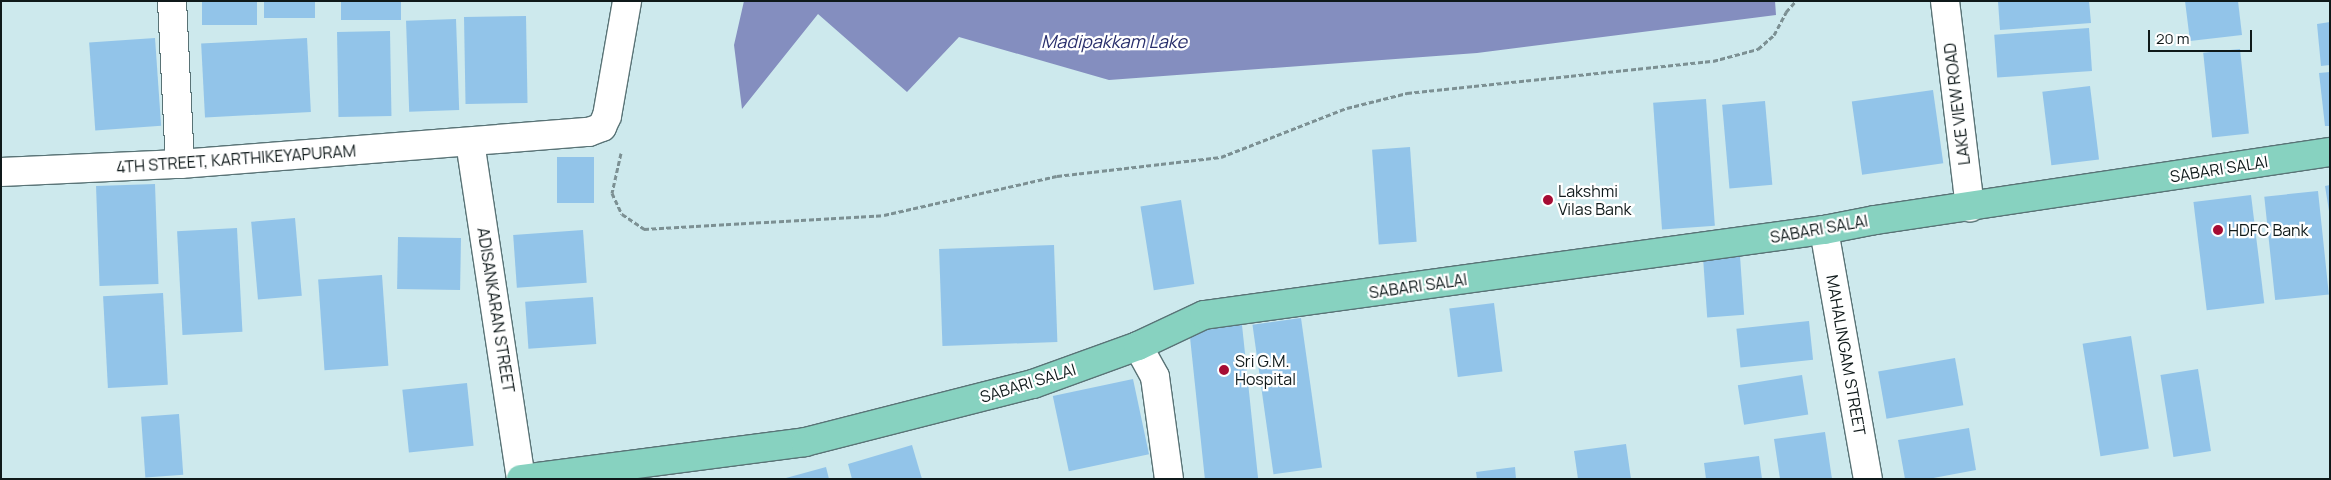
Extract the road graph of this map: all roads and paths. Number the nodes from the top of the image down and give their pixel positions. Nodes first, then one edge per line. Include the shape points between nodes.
1 (172, 1) edge
2 (627, 1) edge
3 (1796, 1) edge
4 (1945, 1) edge
5 (470, 142) junction
6 (622, 146) dead end
7 (2330, 152) edge
8 (180, 164) junction
9 (1, 172) edge
10 (1970, 207) junction
11 (1824, 230) junction
12 (1138, 346) junction
13 (521, 479) edge
14 (1169, 479) edge
15 (1868, 479) edge

1 - 8 street
2 - 5 street, 4TH STREET, KARTHIKEYAPURAM via 607,116 602,127 590,132
3 - 6 path via 1786,12 1774,36 1758,49 1713,61 1407,93 1347,108 1221,157 1057,176 884,215 644,229 622,214 612,193
4 - 10 street, LAKE VIEW ROAD
5 - 8 street, 4TH STREET, KARTHIKEYAPURAM
5 - 13 street, ADISANKARAN STREET
7 - 10 main road, SABARI SALAI
8 - 9 street, 4TH STREET, KARTHIKEYAPURAM
10 - 11 main road, SABARI SALAI
11 - 12 main road, SABARI SALAI via 1204,315
11 - 15 street, MAHALINGAM STREET
12 - 13 main road, SABARI SALAI via 1033,384 805,442
12 - 14 street via 1155,377

